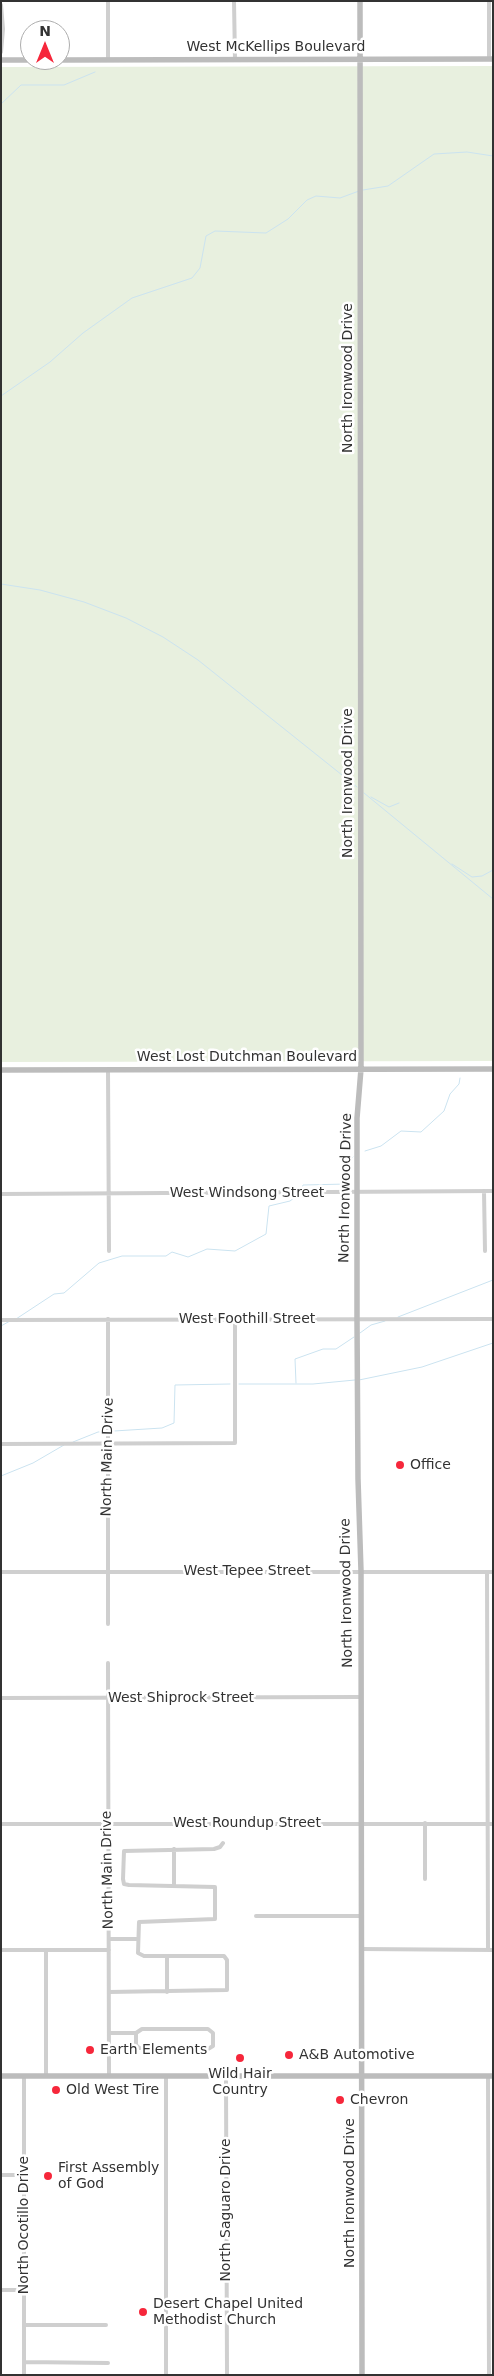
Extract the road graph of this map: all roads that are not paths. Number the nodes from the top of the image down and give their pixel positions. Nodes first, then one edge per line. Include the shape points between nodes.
1 (108, 1) edge
2 (234, 1) edge
3 (360, 1) edge
4 (489, 1) edge
5 (1, 4) edge
6 (1, 52) edge
7 (491, 59) edge
8 (1, 60) edge
9 (20, 60) edge
10 (70, 60) edge
11 (108, 60) junction
12 (235, 60) junction
13 (360, 60) junction
14 (361, 1069) junction
15 (493, 1069) edge
16 (1, 1070) edge
17 (108, 1070) junction
18 (484, 1191) junction
19 (493, 1191) edge
20 (357, 1192) junction
21 (1, 1194) edge
22 (108, 1194) junction
23 (109, 1251) dead end
24 (484, 1251) dead end
25 (108, 1319) junction
26 (235, 1319) junction
27 (357, 1319) junction
28 (493, 1319) edge
29 (1, 1320) edge
30 (109, 1443) junction
31 (1, 1444) edge
32 (361, 1571) junction
33 (1, 1572) edge
34 (107, 1572) junction
35 (487, 1572) junction
36 (493, 1572) edge
37 (108, 1624) dead end
38 (108, 1663) dead end
39 (361, 1697) junction
40 (1, 1698) edge
41 (108, 1698) junction
42 (487, 1698) junction
43 (493, 1698) edge
44 (361, 1823) junction
45 (425, 1823) junction
46 (1, 1824) edge
47 (108, 1824) junction
48 (487, 1824) junction
49 (493, 1824) edge
50 (223, 1843) dead end
51 (174, 1849) junction
52 (425, 1879) dead end
53 (174, 1885) junction
54 (256, 1916) dead end
55 (361, 1916) junction
56 (109, 1939) junction
57 (138, 1939) junction
58 (362, 1949) junction
59 (1, 1950) edge
60 (46, 1950) junction
61 (109, 1950) junction
62 (490, 1950) edge
63 (167, 1956) junction
64 (109, 1992) junction
65 (167, 1992) junction
66 (110, 2033) junction
67 (136, 2033) junction
68 (1, 2076) edge
69 (24, 2076) junction
70 (46, 2076) junction
71 (110, 2076) junction
72 (166, 2076) junction
73 (226, 2076) junction
74 (362, 2076) junction
75 (490, 2076) edge
76 (1, 2176) edge
77 (24, 2176) junction
78 (1, 2290) edge
79 (24, 2290) junction
80 (24, 2325) junction
81 (106, 2325) dead end
82 (24, 2362) junction
83 (108, 2362) dead end
84 (24, 2375) edge
85 (166, 2375) edge
86 (227, 2375) edge
87 (362, 2375) edge
88 (489, 2375) edge

1 - 11 street
2 - 12 street
3 - 13 street, North Ironwood Drive
4 - 7 street
5 - 6 street
7 - 13 street, West McKellips Boulevard
8 - 9 street
10 - 11 street, West McKellips Boulevard
11 - 12 street, West McKellips Boulevard
12 - 13 street, West McKellips Boulevard
13 - 14 street, North Ironwood Drive
14 - 15 street, West Lost Dutchman Boulevard
14 - 17 street, West Lost Dutchman Boulevard
14 - 20 street, North Ironwood Drive
16 - 17 street, West Lost Dutchman Boulevard
17 - 22 street
18 - 19 street, West Windsong Street
18 - 20 street, West Windsong Street
18 - 24 street
20 - 22 street, West Windsong Street
20 - 27 street, North Ironwood Drive
21 - 22 street, West Windsong Street
22 - 23 street
25 - 26 street, West Foothill Street
25 - 29 street, West Foothill Street
25 - 30 street, North Main Drive
26 - 27 street, West Foothill Street
26 - 30 street via 234,1443
27 - 28 street, West Foothill Street
27 - 32 street, North Ironwood Drive
30 - 31 street
30 - 34 street, North Main Drive
32 - 34 street, West Tepee Street
32 - 35 street, West Tepee Street
32 - 39 street, North Ironwood Drive
33 - 34 street, West Tepee Street
34 - 37 street, North Main Drive
35 - 36 street, West Tepee Street
35 - 42 street
38 - 41 street, North Main Drive
39 - 41 street, West Shiprock Street
39 - 44 street, North Ironwood Drive
40 - 41 street, West Shiprock Street
41 - 47 street, North Main Drive
42 - 43 street
42 - 48 street
44 - 45 street, West Roundup Street
44 - 47 street, West Roundup Street
44 - 55 street, North Ironwood Drive
45 - 48 street, West Roundup Street
45 - 52 street
46 - 47 street, West Roundup Street
47 - 56 street, North Main Drive
48 - 49 street, West Roundup Street
48 - 62 street
50 - 51 street via 214,1849
51 - 53 street
51 - 53 street via 124,1851 124,1884
53 - 57 street via 215,1886 215,1919 139,1922
54 - 55 street
55 - 58 street, North Ironwood Drive
56 - 57 street
56 - 61 street, North Main Drive
57 - 63 street via 139,1955
58 - 62 street
58 - 74 street, North Ironwood Drive
59 - 60 street
60 - 61 street
60 - 70 street
61 - 64 street, North Main Drive
63 - 65 street
63 - 65 street via 227,1958 227,1990
64 - 65 street
64 - 66 street, North Main Drive
66 - 67 street
66 - 71 street, North Main Drive
67 - 67 street via 136,2045 140,2048 208,2049 213,2046 213,2033 208,2029 142,2029
68 - 69 street
69 - 70 street
69 - 77 street, North Ocotillo Drive
70 - 71 street
71 - 72 street
72 - 73 street
72 - 85 street
73 - 74 street
73 - 86 street, North Saguaro Drive
74 - 75 street
74 - 87 street, North Ironwood Drive
75 - 88 street
76 - 77 street
77 - 79 street, North Ocotillo Drive
78 - 79 street
79 - 80 street, North Ocotillo Drive
80 - 81 street
80 - 82 street, North Ocotillo Drive
82 - 83 street
82 - 84 street, North Ocotillo Drive

